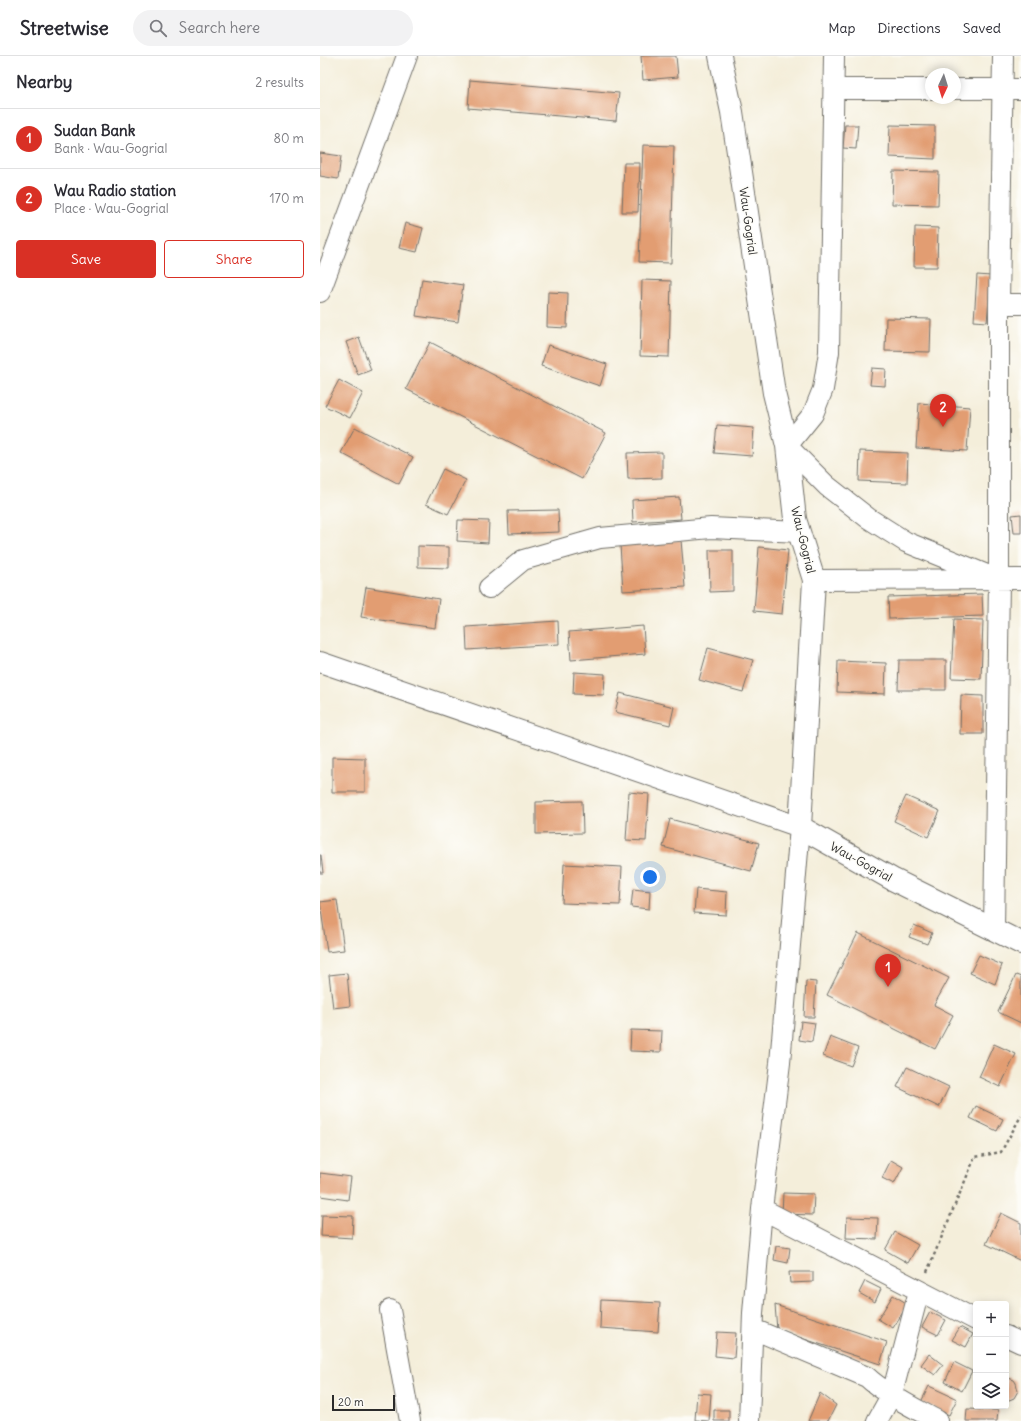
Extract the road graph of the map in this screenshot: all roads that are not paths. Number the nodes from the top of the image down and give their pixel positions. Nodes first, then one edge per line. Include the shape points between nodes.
1 (407, 56) edge
2 (720, 56) edge
3 (834, 56) edge
4 (1003, 56) edge
5 (834, 89) junction
6 (925, 89) edge
7 (961, 89) edge
8 (1012, 89) edge
9 (320, 292) edge
10 (999, 304) junction
11 (1021, 304) edge
12 (787, 446) junction
13 (799, 532) junction
14 (1021, 579) edge
15 (814, 580) junction
16 (999, 580) junction
17 (489, 588) dead end
18 (320, 662) edge
19 (800, 827) junction
20 (994, 930) junction
21 (1021, 944) edge
22 (762, 1209) junction
23 (919, 1291) junction
24 (390, 1310) dead end
25 (973, 1318) edge
26 (752, 1329) junction
27 (1008, 1337) edge
28 (1021, 1344) edge
29 (892, 1394) junction
30 (410, 1421) edge
31 (749, 1421) edge
32 (877, 1421) edge
33 (938, 1421) edge

1 - 9 street
2 - 12 main road, Wau-Gogrial via 732,112 774,393
3 - 5 street
4 - 8 street
5 - 6 street
5 - 12 street via 829,352 823,389 813,414
7 - 8 street
8 - 10 street
10 - 11 street
10 - 16 street
12 - 13 main road, Wau-Gogrial via 795,519
12 - 16 street via 827,486 868,518 906,542
13 - 15 main road, Wau-Gogrial
13 - 17 street via 711,528 600,538 523,560
14 - 16 street
15 - 16 street
15 - 19 main road, Wau-Gogrial
16 - 20 street
18 - 19 street
19 - 20 main road, Wau-Gogrial via 892,880
19 - 22 street via 780,1063
20 - 21 main road, Wau-Gogrial
22 - 23 street
22 - 26 street
23 - 25 street
23 - 29 street
24 - 30 street
26 - 29 street via 867,1377
26 - 31 street
27 - 28 street
29 - 32 street
29 - 33 street

